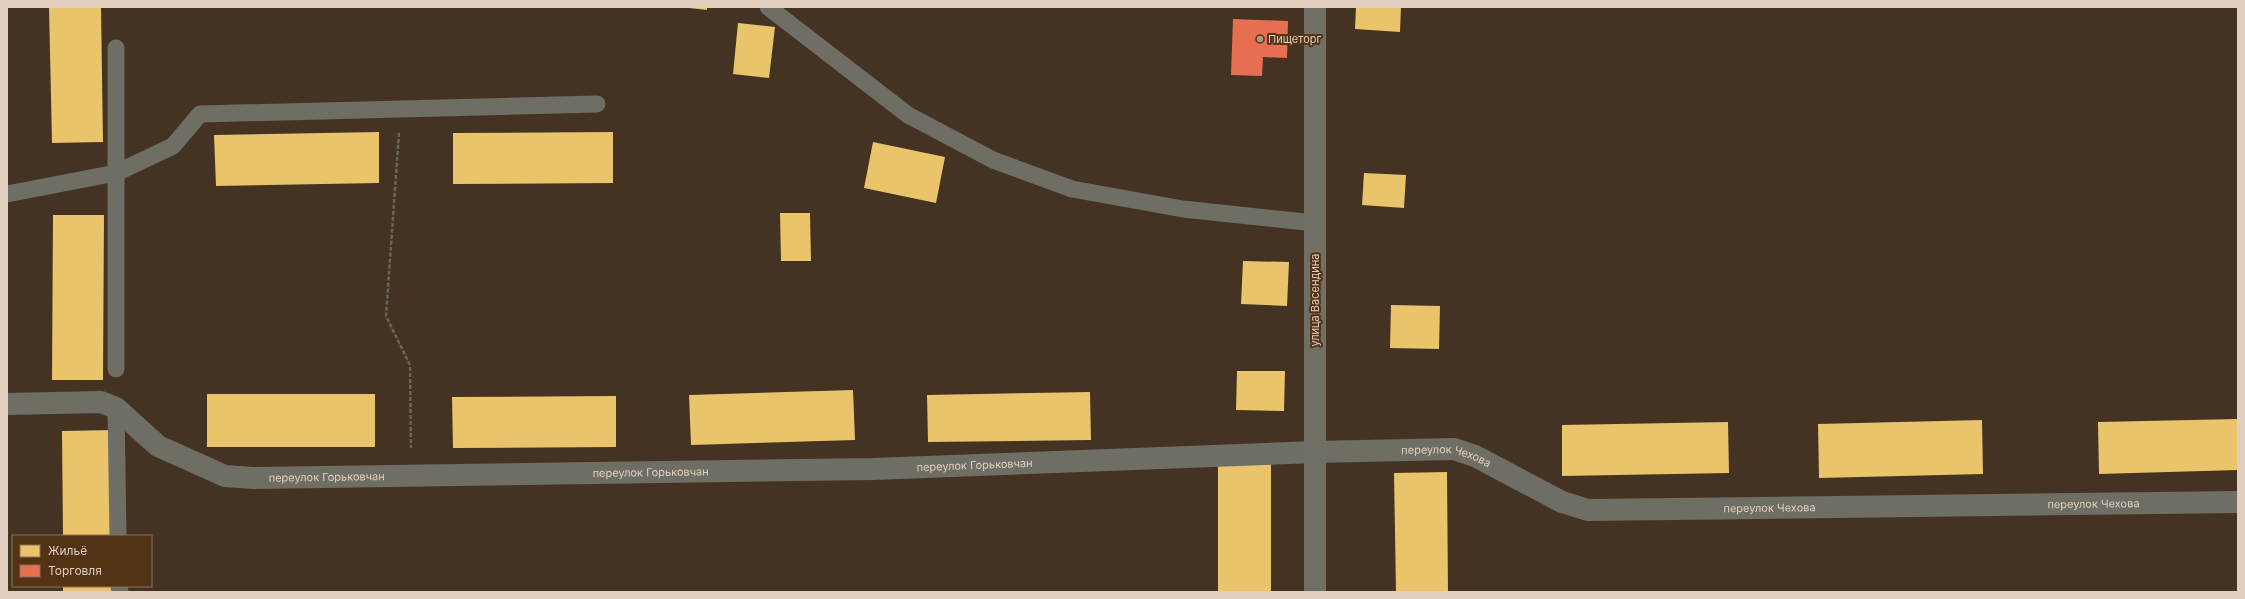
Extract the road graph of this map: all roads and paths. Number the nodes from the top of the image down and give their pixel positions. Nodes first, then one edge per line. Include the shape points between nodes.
1 (768, 7) edge
2 (1315, 7) edge
3 (116, 48) dead end
4 (597, 104) dead end
5 (401, 109) junction
6 (116, 173) junction
7 (7, 194) edge
8 (1315, 223) junction
9 (116, 369) dead end
10 (7, 404) edge
11 (116, 408) junction
12 (1315, 452) junction
13 (411, 476) junction
14 (2238, 502) edge
15 (118, 535) edge
16 (1315, 592) edge

1 - 8 lane via 908,115 993,160 1072,189 1183,209
2 - 8 street, улица Васендина
3 - 6 lane
4 - 5 lane
5 - 6 lane via 200,114 173,146
5 - 13 path via 386,316 410,365
6 - 7 lane
6 - 9 lane
8 - 12 street, улица Васендина
10 - 11 street, переулок Горьковчан via 101,402
11 - 13 street, переулок Горьковчан via 158,446 225,476
11 - 15 lane
12 - 13 street, переулок Горьковчан via 873,469
12 - 14 street, переулок Чехова via 1454,449 1475,456 1562,502 1588,510
12 - 16 street, улица Васендина

